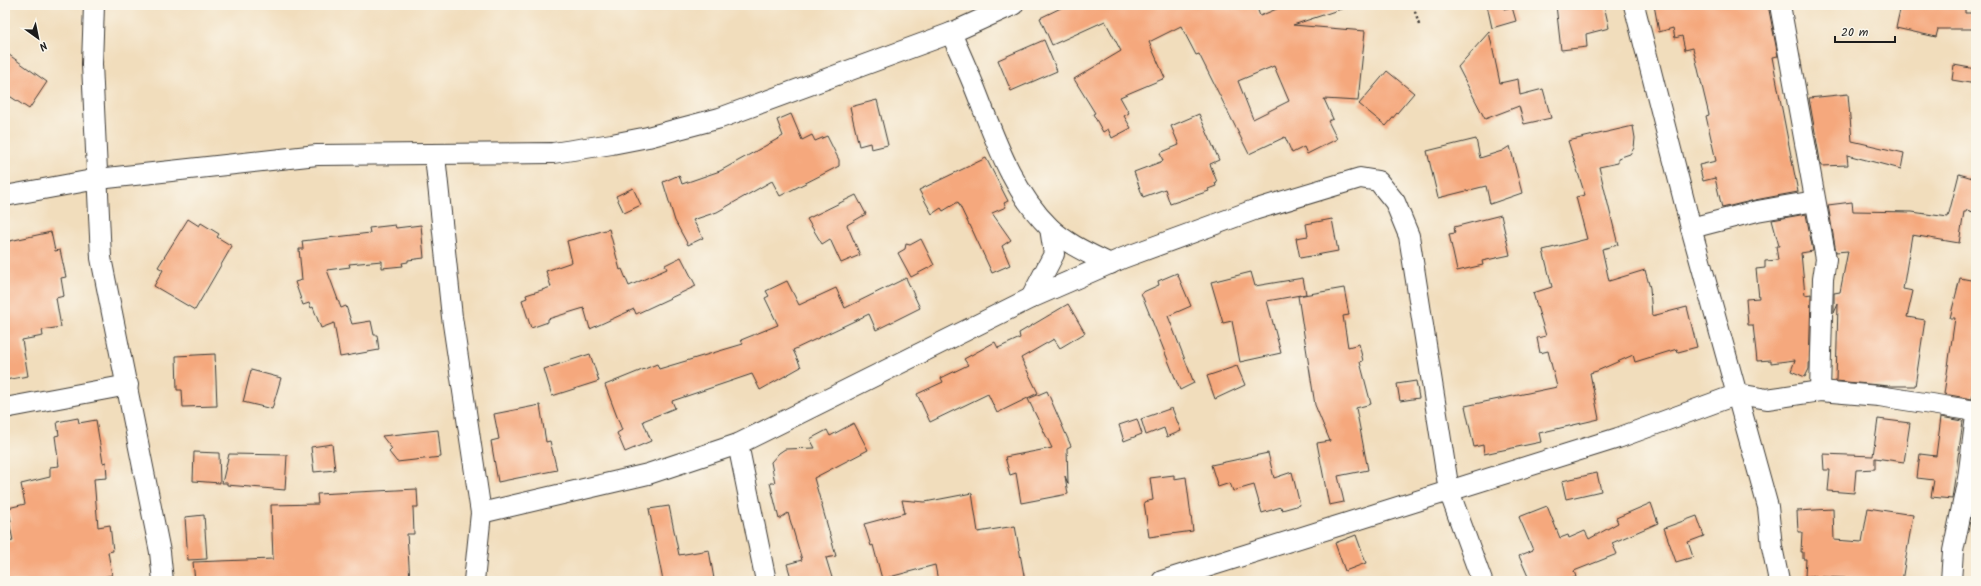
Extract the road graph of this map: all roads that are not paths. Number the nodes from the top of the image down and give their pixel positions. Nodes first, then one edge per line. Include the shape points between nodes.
1 (94, 5) edge
2 (1013, 5) edge
3 (1634, 5) edge
4 (1780, 5) edge
5 (951, 33) junction
6 (435, 156) junction
7 (98, 179) junction
8 (5, 196) edge
9 (1815, 201) junction
10 (1050, 228) junction
11 (1691, 228) junction
12 (1110, 264) junction
13 (1031, 298) junction
14 (128, 385) junction
15 (1820, 391) junction
16 (1738, 394) junction
17 (5, 408) edge
18 (1976, 411) edge
19 (1976, 416) edge
20 (738, 444) junction
21 (1448, 491) junction
22 (481, 513) junction
23 (1191, 576) edge
24 (162, 581) edge
25 (474, 581) edge
26 (766, 581) edge
27 (1162, 581) edge
28 (1482, 581) edge
29 (1779, 581) edge
30 (1951, 581) edge

1 - 7 street via 92,64
2 - 5 street
3 - 11 street
4 - 9 street
5 - 6 street via 720,118 648,137 553,153
5 - 10 street via 992,137 1021,192
6 - 7 street via 317,155
6 - 22 street via 452,317
7 - 8 street
7 - 14 street via 101,258
9 - 11 street via 1757,211
9 - 15 street via 1826,259 1823,279
10 - 12 street via 1072,244
10 - 13 street via 1054,254
11 - 16 street
12 - 13 street
12 - 21 street via 1254,210 1360,178 1378,180 1395,202 1410,236
13 - 20 street
14 - 17 street
14 - 24 street via 160,552
15 - 16 street via 1767,399
15 - 18 street via 1879,396
16 - 21 street via 1618,438
16 - 29 street via 1768,508
19 - 30 street via 1968,478 1953,551
20 - 22 street via 648,474
20 - 26 street
21 - 23 street
21 - 28 street
22 - 25 street
23 - 27 street

